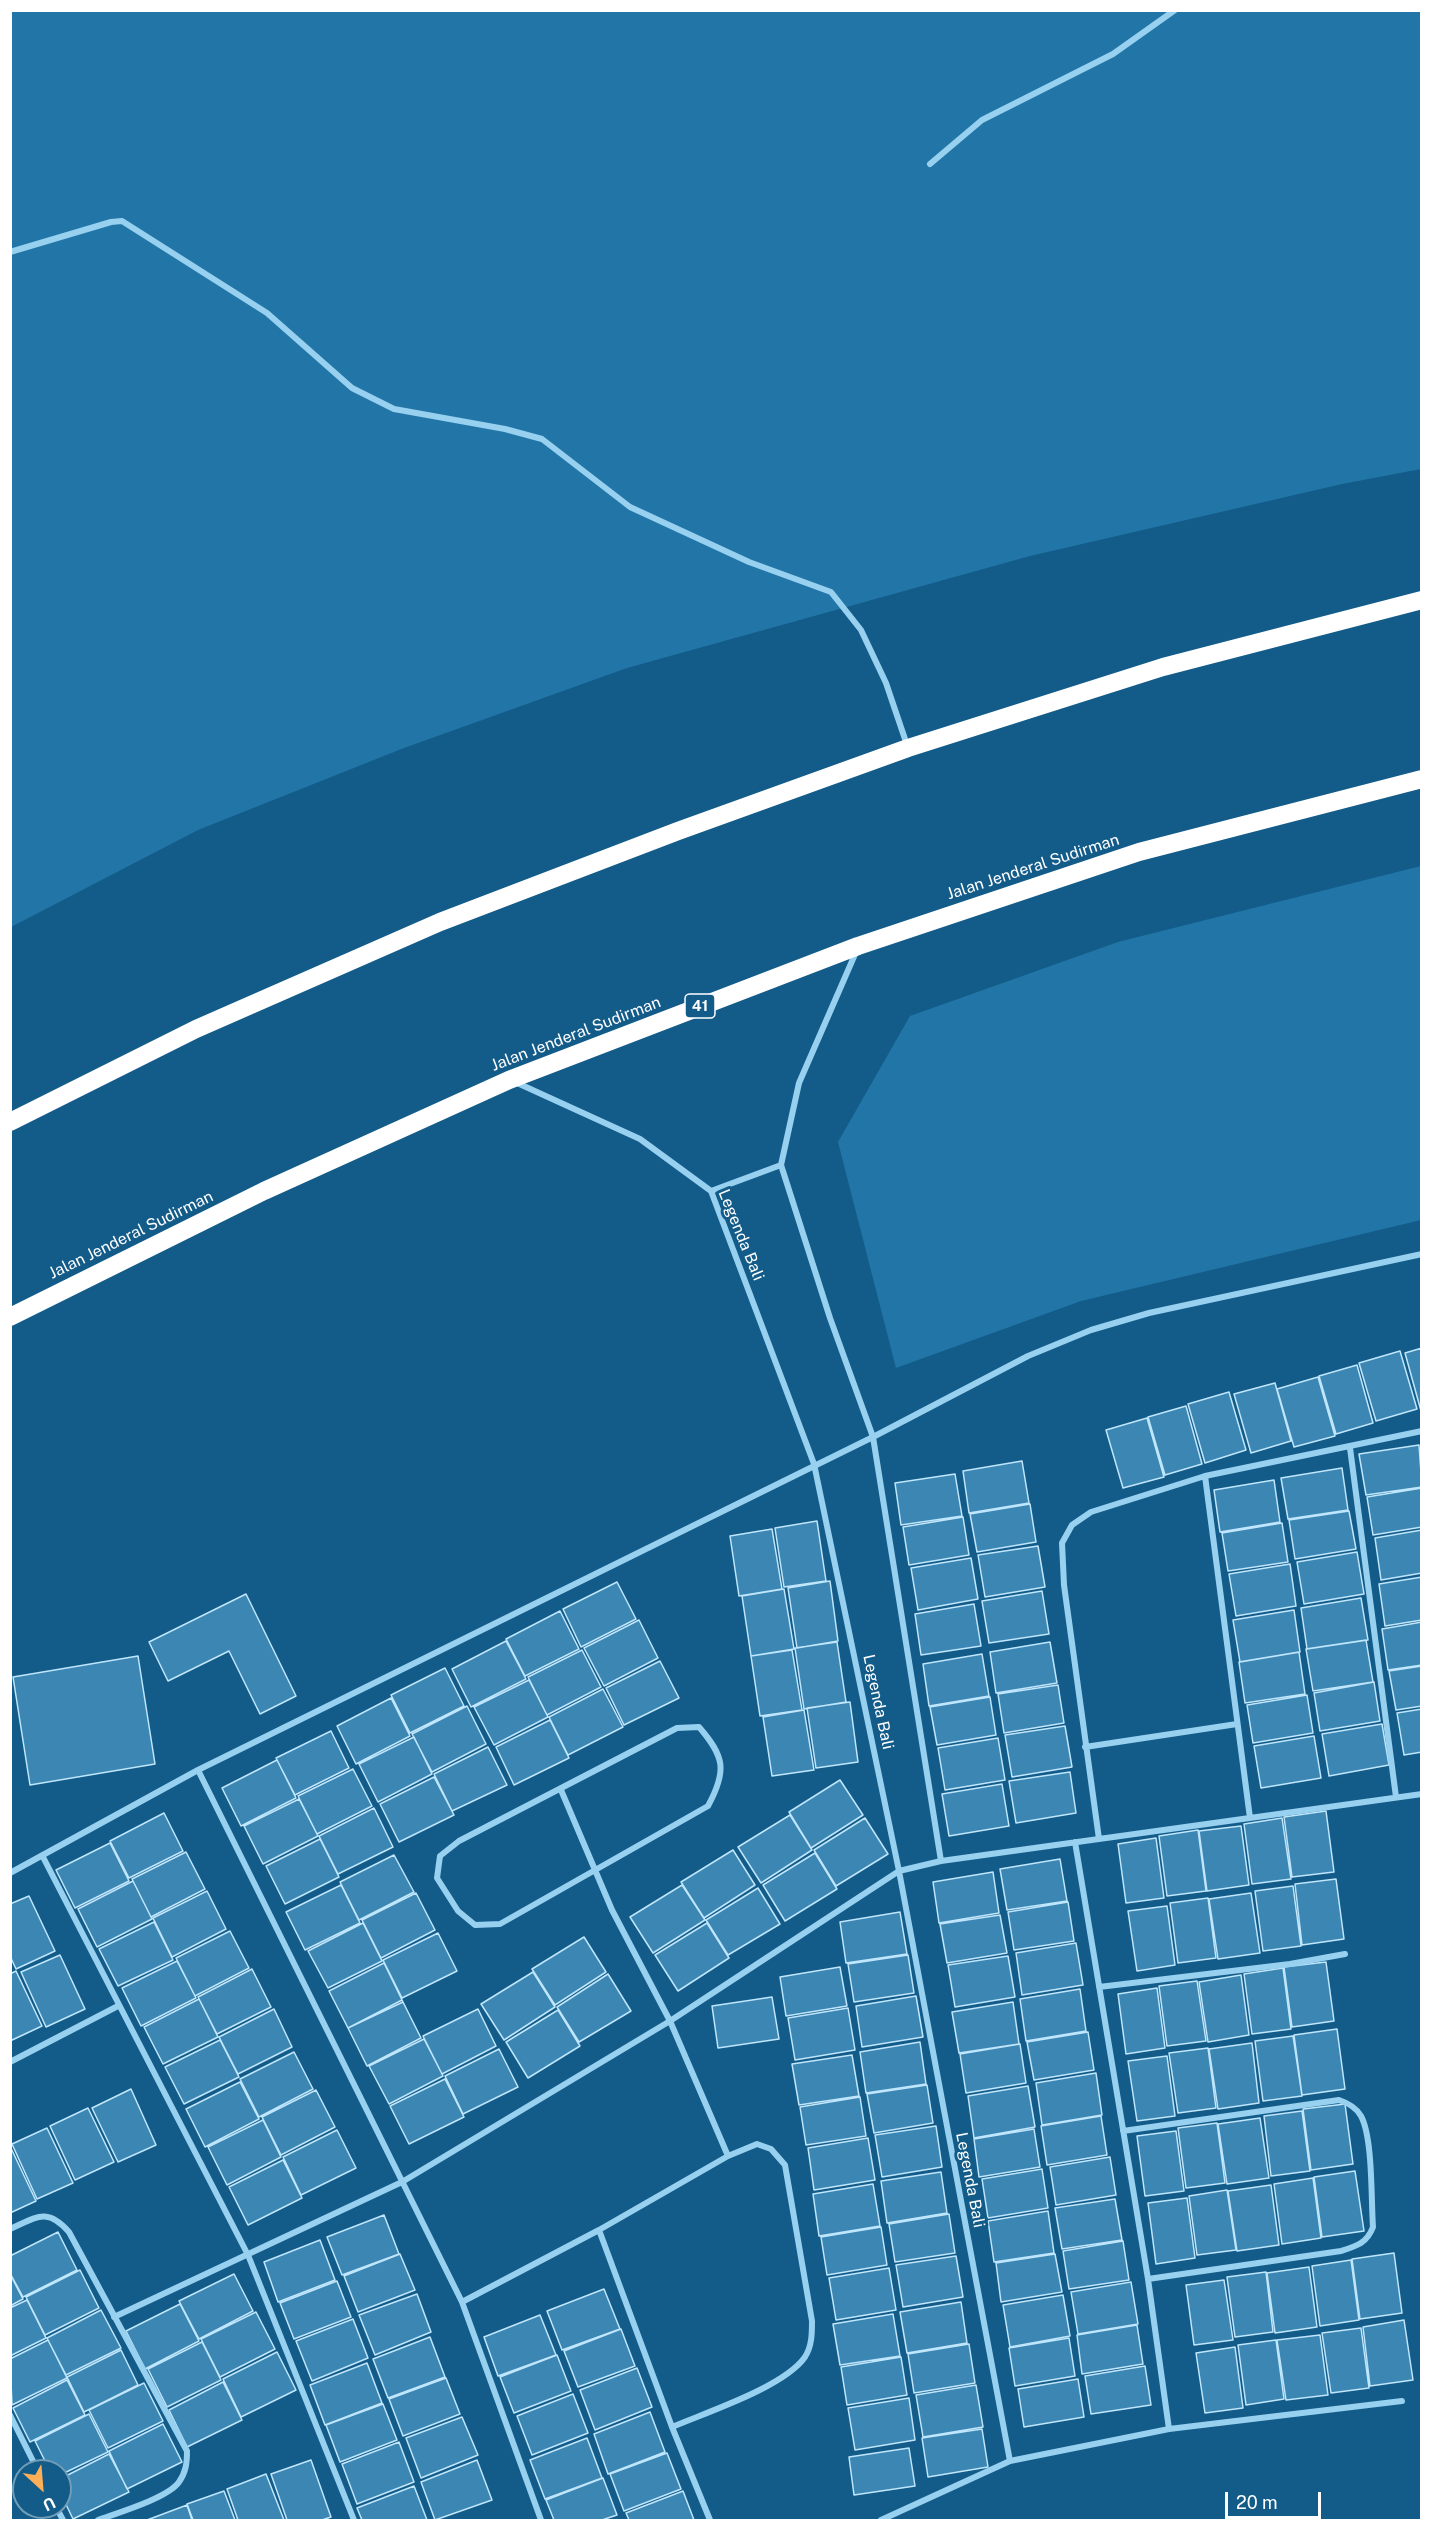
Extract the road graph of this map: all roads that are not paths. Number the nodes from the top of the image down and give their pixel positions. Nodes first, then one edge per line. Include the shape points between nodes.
1 (1175, 10) edge
2 (930, 164) dead end
3 (10, 252) edge
4 (1422, 600) edge
5 (908, 748) junction
6 (1422, 779) edge
7 (858, 946) junction
8 (509, 1080) junction
9 (10, 1122) edge
10 (781, 1165) junction
11 (711, 1191) junction
12 (1422, 1254) edge
13 (10, 1317) edge
14 (1422, 1431) edge
15 (873, 1437) junction
16 (1350, 1448) junction
17 (814, 1464) junction
18 (1205, 1476) junction
19 (1238, 1724) junction
20 (1085, 1747) junction
21 (198, 1770) junction
22 (561, 1790) junction
23 (1422, 1794) edge
24 (1396, 1797) junction
25 (1250, 1818) junction
26 (1099, 1839) junction
27 (1075, 1842) junction
28 (43, 1857) junction
29 (941, 1861) junction
30 (596, 1869) junction
31 (899, 1870) junction
32 (10, 1873) edge
33 (1345, 1954) dead end
34 (1099, 1987) junction
35 (118, 2006) junction
36 (670, 2021) junction
37 (10, 2062) edge
38 (1123, 2131) junction
39 (728, 2156) junction
40 (402, 2182) junction
41 (10, 2229) edge
42 (599, 2230) junction
43 (248, 2255) junction
44 (1148, 2279) junction
45 (462, 2302) junction
46 (114, 2317) junction
47 (1402, 2401) dead end
48 (10, 2415) edge
49 (672, 2427) junction
50 (1169, 2429) junction
51 (32, 2459) edge
52 (1010, 2461) junction
53 (889, 2519) edge
54 (98, 2520) edge
55 (354, 2520) edge
56 (540, 2520) edge
57 (710, 2520) edge
58 (881, 2520) edge

1 - 2 street via 1113,54 982,120
3 - 5 street via 122,221 267,313 352,388 393,409 542,439 630,507 749,562 831,592 861,630 886,683
4 - 5 highway via 1163,667
5 - 9 highway via 440,922 196,1029
6 - 7 highway, Jalan Jenderal Sudirman / 41 via 1139,852
7 - 8 highway, Jalan Jenderal Sudirman / 41
7 - 10 street via 799,1083
8 - 11 street, Legenda Bali via 640,1139
8 - 13 highway, Jalan Jenderal Sudirman / 41 via 264,1191
10 - 11 street
10 - 15 street
11 - 17 street, Legenda Bali
12 - 15 street via 1149,1313 1091,1330 1028,1356
14 - 16 street
15 - 17 street
15 - 29 street
16 - 18 street
16 - 24 street
17 - 21 street
17 - 31 street, Legenda Bali
18 - 19 street
18 - 20 street via 1091,1512 1072,1525 1062,1543
19 - 20 street
19 - 25 street
20 - 26 street
21 - 28 street
21 - 40 street
22 - 30 street
22 - 30 street via 459,1841 440,1856 437,1878 458,1911 475,1925 500,1924
22 - 30 street via 677,1728 699,1727 715,1746 722,1768 708,1806
23 - 24 street
24 - 25 street
25 - 26 street
26 - 27 street
27 - 29 street
27 - 34 street
28 - 32 street
28 - 35 street
29 - 31 street
30 - 36 street via 612,1910
31 - 36 street
31 - 52 street, Legenda Bali
33 - 34 street
34 - 38 street
35 - 37 street
35 - 43 street
36 - 39 street
36 - 40 street
38 - 44 street
38 - 44 street via 1339,2100 1351,2104 1366,2130 1373,2227 1368,2239 1359,2246
39 - 42 street
39 - 49 street via 757,2144 771,2149 785,2165 812,2321 811,2340 805,2356 782,2379
40 - 43 street
40 - 45 street
41 - 46 street via 40,2215 57,2218 69,2232
42 - 45 street
42 - 49 street
43 - 46 street
43 - 55 street
44 - 50 street
45 - 56 street
46 - 54 street via 187,2451 187,2469 178,2484 162,2494
47 - 50 street
48 - 51 street
49 - 57 street
50 - 52 street
52 - 53 street
53 - 58 street

